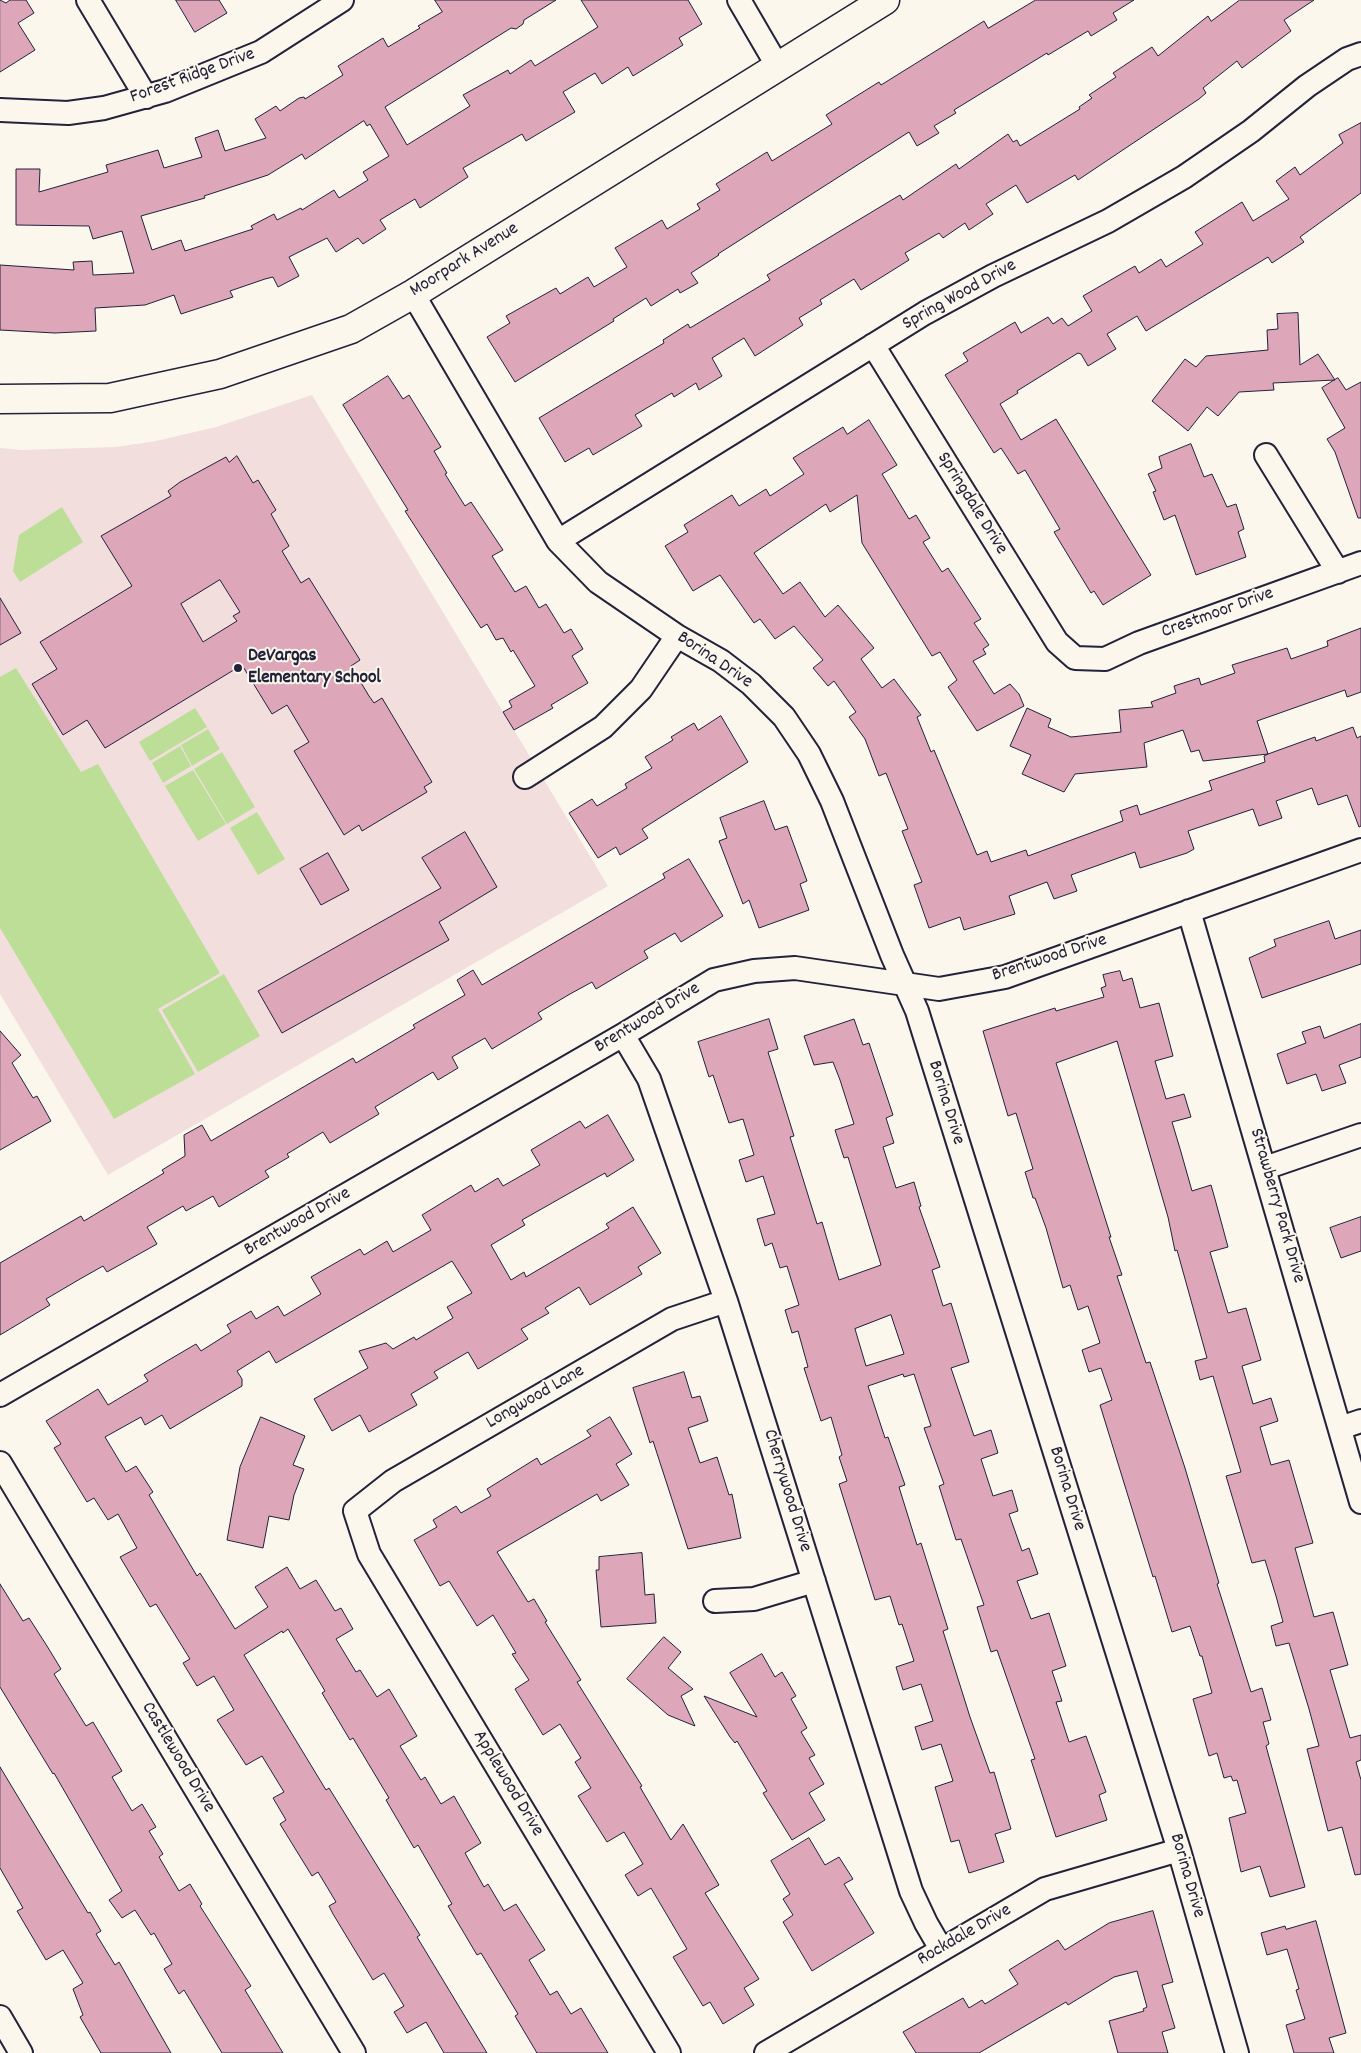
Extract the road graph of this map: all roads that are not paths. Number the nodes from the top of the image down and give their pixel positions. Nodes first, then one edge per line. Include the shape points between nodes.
1 (88, 0) edge
2 (342, 0) edge
3 (739, 0) edge
4 (885, 0) edge
5 (1361, 54) edge
6 (778, 66) junction
7 (146, 97) junction
8 (0, 110) edge
9 (413, 294) junction
10 (874, 345) junction
11 (0, 399) edge
12 (1266, 455) dead end
13 (558, 541) junction
14 (1361, 563) edge
15 (1338, 572) junction
16 (677, 636) junction
17 (1075, 658) joint
18 (525, 776) dead end
19 (1361, 850) edge
20 (1190, 911) junction
21 (905, 986) junction
22 (624, 1035) junction
23 (1361, 1135) edge
24 (1265, 1168) junction
25 (726, 1301) junction
26 (0, 1396) edge
27 (1351, 1425) edge
28 (0, 1463) edge
29 (1361, 1502) edge
30 (355, 1511) joint
31 (814, 1581) junction
32 (715, 1601) dead end
33 (1179, 1850) junction
34 (942, 1949) junction
35 (0, 2018) edge
36 (21, 2053) edge
37 (354, 2053) edge
38 (669, 2053) edge
39 (766, 2053) edge
40 (1237, 2053) edge

1 - 7 street
2 - 7 street, Forest Ridge Drive via 261,52
3 - 6 street
4 - 6 main road, Moorpark Avenue
5 - 10 street, Spring Wood Drive via 1347,59 1308,86 1251,131 1184,177 1108,221 993,276
6 - 9 main road, Moorpark Avenue
7 - 8 street, Forest Ridge Drive via 68,113
9 - 11 main road, Moorpark Avenue via 351,328 220,374 110,398
9 - 13 street, Borina Drive
10 - 13 street, Spring Wood Drive
10 - 17 street, Springdale Drive via 1057,642
12 - 15 street
13 - 16 street, Borina Drive via 598,582
14 - 15 street, Crestmoor Drive
15 - 17 street, Crestmoor Drive via 1139,643 1105,659
16 - 18 street via 641,688 603,727
16 - 21 street, Borina Drive via 721,661 751,684 784,718 809,754 832,801
19 - 20 street, Brentwood Drive
20 - 21 street, Brentwood Drive via 1005,976 946,989
20 - 24 street, Strawberry Park Drive
21 - 22 street, Brentwood Drive via 795,968 754,971 714,980
21 - 33 street, Borina Drive via 917,1011
22 - 25 street, Cherrywood Drive via 649,1079
22 - 26 street, Brentwood Drive
23 - 24 street
24 - 27 street, Strawberry Park Drive
25 - 30 street, Longwood Lane via 672,1319 393,1481
25 - 31 street, Cherrywood Drive
27 - 29 street, Strawberry Park Drive
28 - 37 street, Castlewood Drive
30 - 38 street, Applewood Drive via 369,1554
31 - 32 street via 754,1599
31 - 34 street, Cherrywood Drive via 911,1891
33 - 34 street, Rockdale Drive via 1045,1889
33 - 40 street, Borina Drive
34 - 39 street, Rockdale Drive
35 - 36 street

